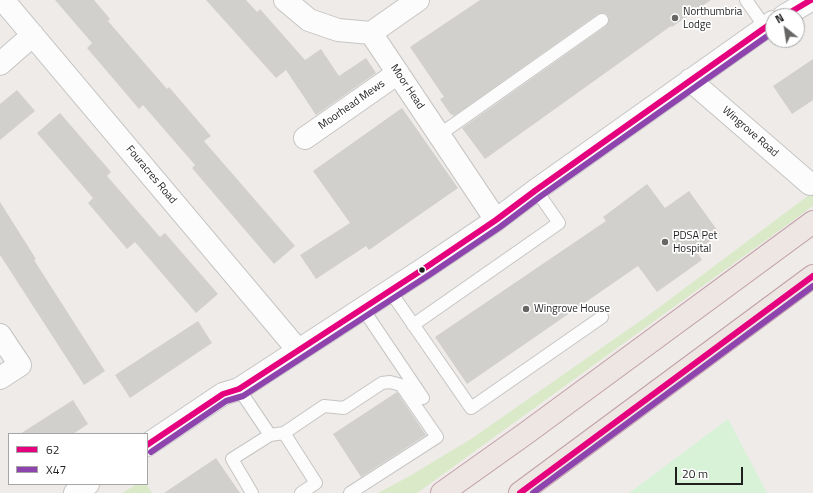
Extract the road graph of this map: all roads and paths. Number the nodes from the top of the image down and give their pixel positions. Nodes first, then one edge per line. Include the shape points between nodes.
1 (3, 0) edge
2 (285, 0) edge
3 (418, 0) edge
4 (746, 0) edge
5 (811, 0) edge
6 (798, 8) edge
7 (602, 20) dead end
8 (765, 20) edge
9 (765, 27) edge
10 (371, 33) junction
11 (33, 35) junction
12 (0, 64) edge
13 (398, 73) junction
14 (690, 80) junction
15 (439, 135) junction
16 (305, 138) dead end
17 (810, 184) dead end
18 (536, 190) junction
19 (496, 220) junction
20 (813, 222) edge
21 (813, 276) edge
22 (390, 291) junction
23 (363, 309) junction
24 (602, 316) dead end
25 (413, 325) junction
26 (0, 335) edge
27 (298, 350) junction
28 (0, 378) edge
29 (231, 391) junction
30 (423, 398) dead end
31 (284, 432) junction
32 (270, 435) junction
33 (148, 444) edge
34 (87, 485) edge
35 (307, 491) edge
36 (75, 493) edge
37 (252, 493) edge
38 (350, 493) edge
39 (442, 493) edge
40 (520, 493) edge

1 - 11 street, Fouracres Road
2 - 10 street via 309,20 338,30
3 - 10 street
4 - 8 lane
5 - 6 street
7 - 15 lane
9 - 14 street
10 - 13 street, Moor Head
11 - 12 street
11 - 27 street, Fouracres Road
13 - 15 street, Moor Head
13 - 16 street, Moorhead Mews
14 - 17 street, Wingrove Road
14 - 18 street
15 - 19 street, Moor Head
18 - 19 street
18 - 25 lane via 559,223
19 - 22 street
20 - 39 highway
21 - 40 highway
22 - 23 street
22 - 25 lane
23 - 27 street
23 - 30 lane
24 - 25 lane via 471,408
26 - 28 street via 20,365
27 - 29 street
29 - 32 lane
29 - 33 street
31 - 32 lane
31 - 35 lane via 316,483
31 - 38 lane via 324,406 344,408 382,383 401,385 437,437
32 - 37 lane via 232,459
34 - 36 street

